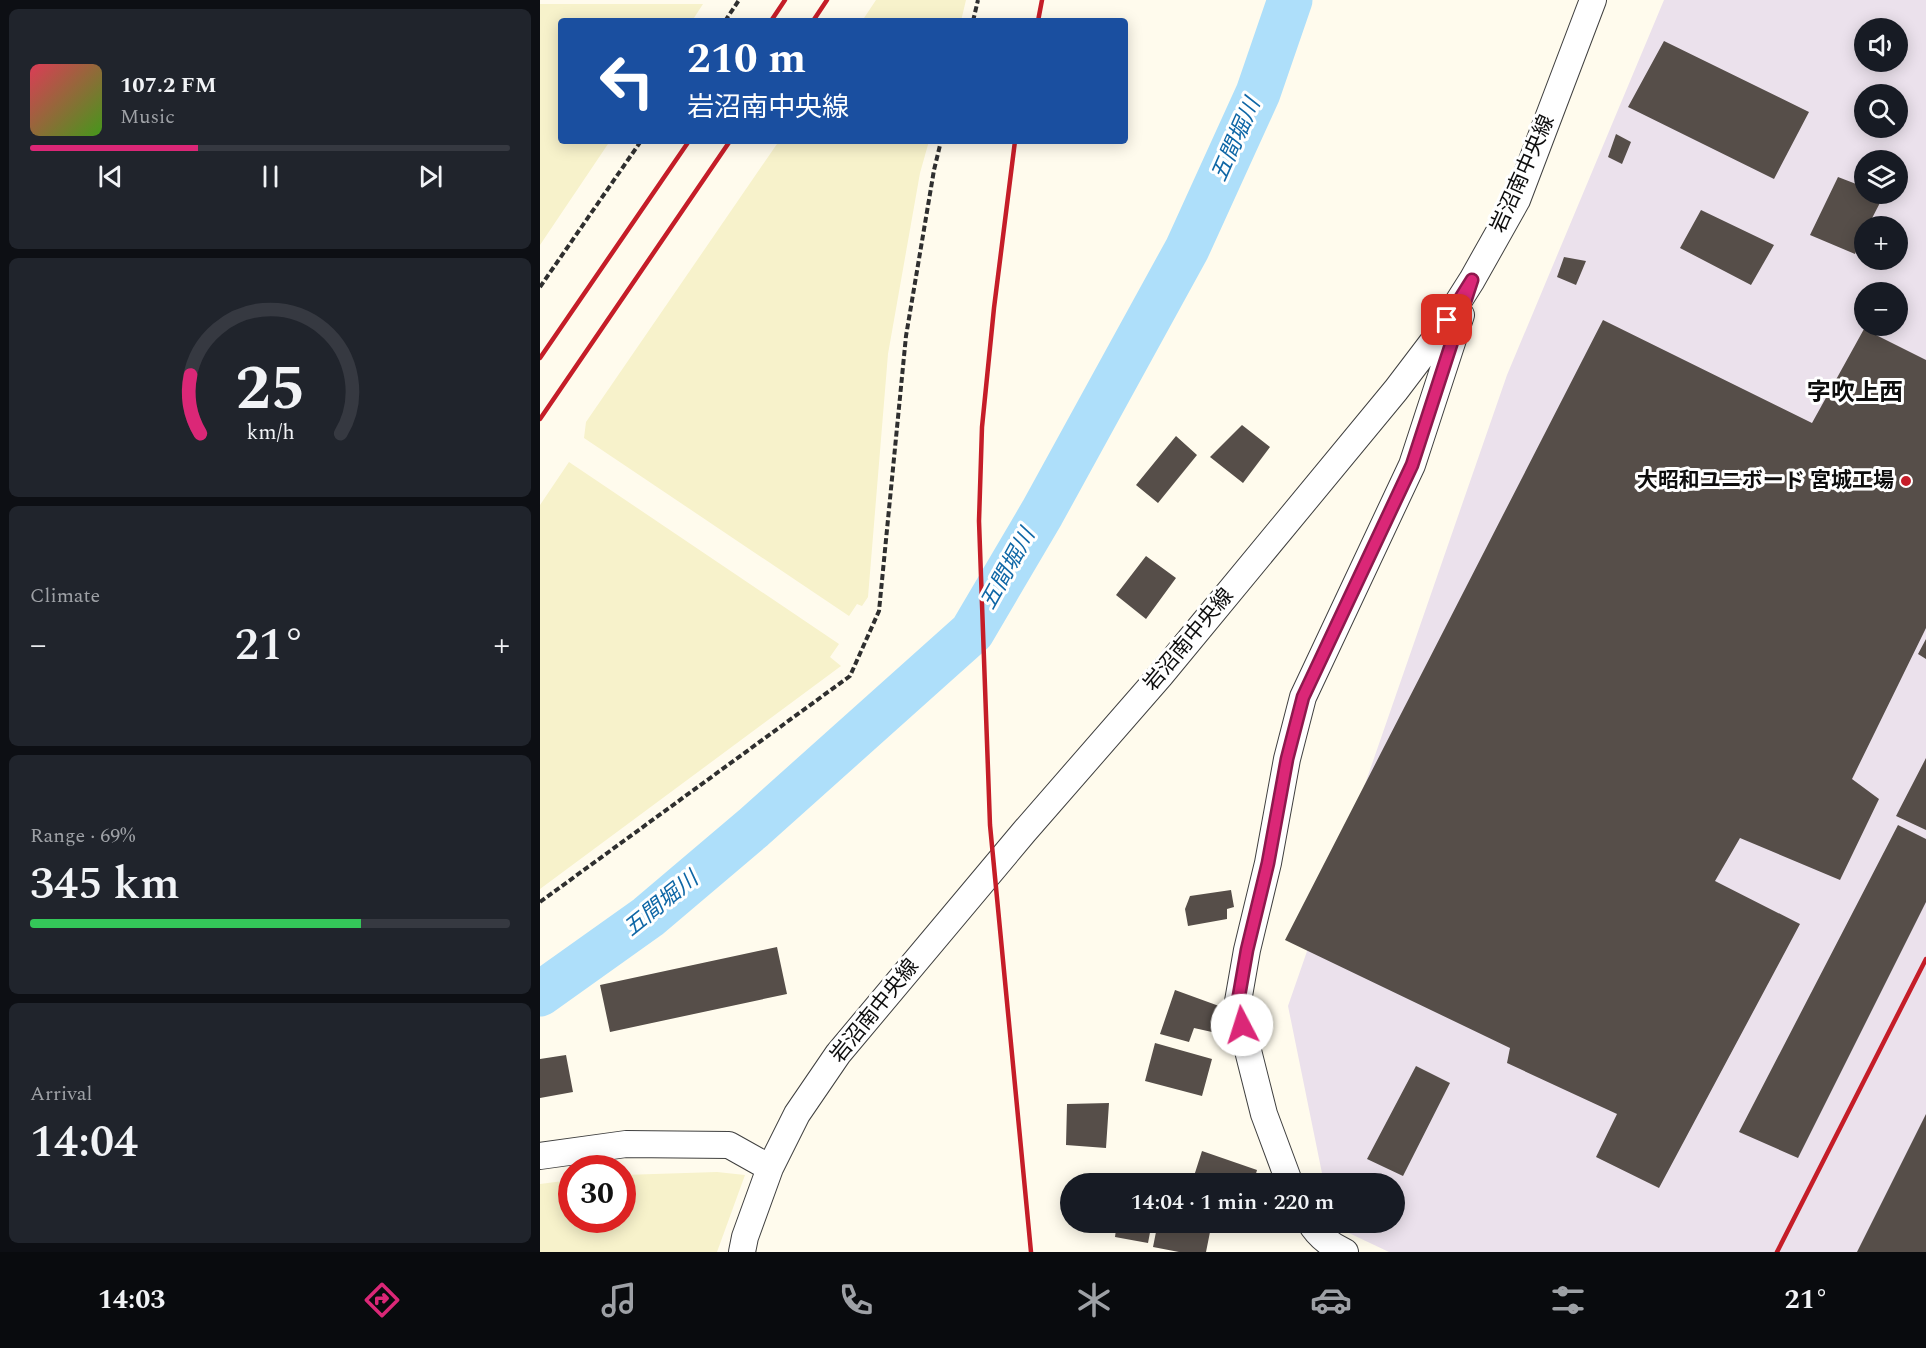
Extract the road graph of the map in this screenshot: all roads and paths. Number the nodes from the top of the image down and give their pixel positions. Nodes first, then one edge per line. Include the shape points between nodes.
1 (739, 0) edge
2 (978, 0) edge
3 (1593, 0) edge
4 (727, 18) edge
5 (974, 18) edge
6 (639, 144) edge
7 (940, 144) edge
8 (1472, 280) junction
9 (540, 287) edge
10 (540, 902) edge
11 (540, 1156) edge
12 (770, 1168) junction
13 (1286, 1173) edge
14 (1317, 1233) edge
15 (742, 1252) edge
16 (1346, 1252) edge

1 - 4 path
2 - 5 path
3 - 8 street, 岩沼南中央線 via 1517,200
6 - 9 path
7 - 10 path via 906,336 879,611 849,676
8 - 12 street, 岩沼南中央線 via 1396,390 1160,676 838,1054 797,1114
8 - 13 street via 1412,465 1303,697 1247,950 1237,1007 1264,1114
11 - 12 street via 626,1144 729,1145
12 - 15 street, 岩沼南中央線
14 - 16 street

